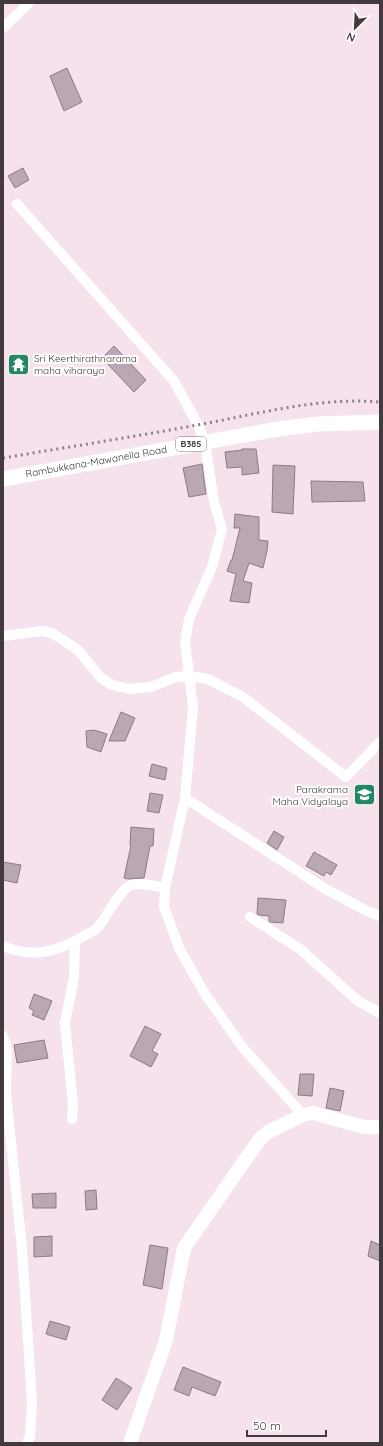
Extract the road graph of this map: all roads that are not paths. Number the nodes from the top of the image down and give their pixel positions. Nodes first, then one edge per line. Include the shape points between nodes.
1 (29, 3) edge
2 (3, 28) edge
3 (17, 204) dead end
4 (380, 422) edge
5 (205, 442) junction
6 (3, 479) edge
7 (3, 636) edge
8 (189, 676) junction
9 (380, 742) edge
10 (185, 798) junction
11 (165, 888) junction
12 (380, 916) edge
13 (250, 917) dead end
14 (75, 941) junction
15 (3, 946) edge
16 (380, 1013) edge
17 (3, 1036) edge
18 (303, 1115) junction
19 (72, 1119) dead end
20 (380, 1126) edge
21 (27, 1443) edge
22 (130, 1443) edge

1 - 2 street
3 - 5 street via 174,381
4 - 5 main road, Rambukkana-Mawanella Road / B385 via 318,424
5 - 6 main road, Rambukkana-Mawanella Road / B385
5 - 8 street via 214,502 222,529 212,567 189,619 185,642
7 - 8 street via 42,631 52,633 78,650 101,678 112,685 129,689 151,687 176,677
8 - 9 street via 208,679 243,697 346,777
8 - 10 street via 193,707
10 - 11 street
10 - 12 street via 324,888
11 - 14 street via 142,884 130,885 119,896 98,928
11 - 18 street via 164,907 180,950 205,994 244,1049
13 - 16 street via 300,949 358,1001
14 - 15 street via 52,951 37,953 16,951
14 - 19 street via 74,977 65,1023 74,1104
17 - 21 street via 7,1048 6,1094 22,1248 32,1402 30,1436
18 - 20 street via 313,1113 364,1127
18 - 22 street via 268,1132 259,1140 184,1248 166,1340

